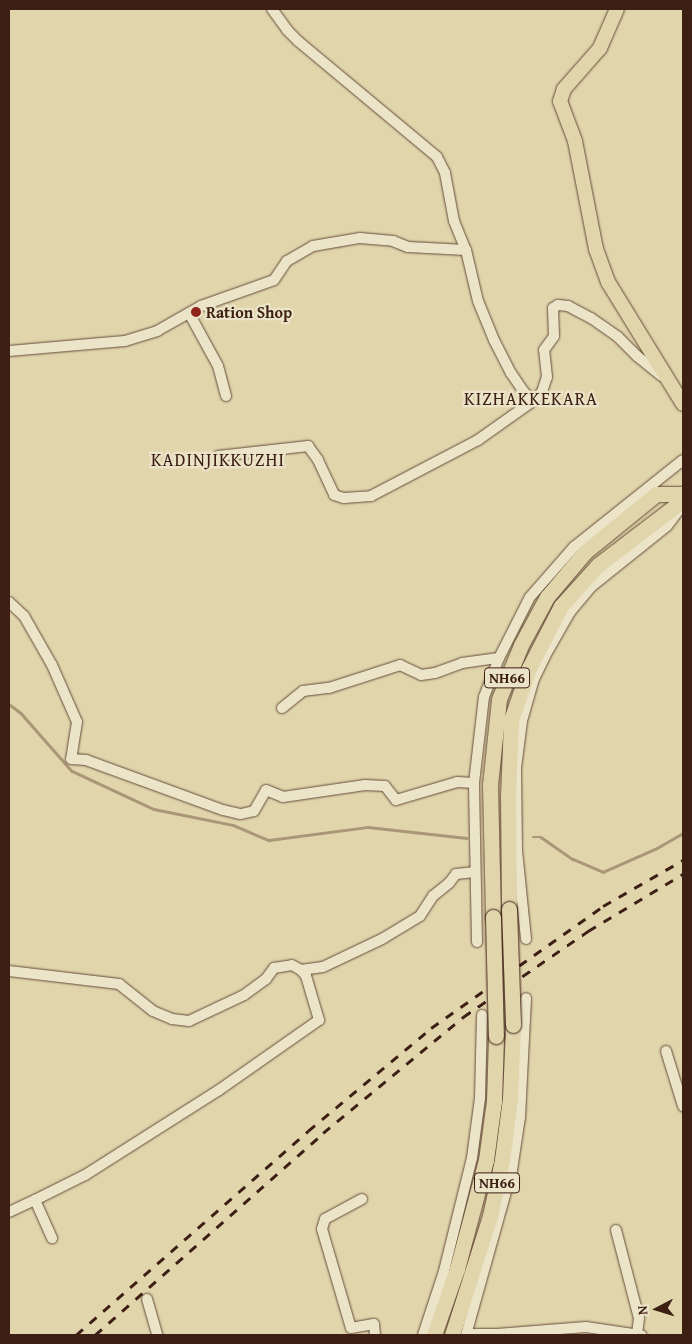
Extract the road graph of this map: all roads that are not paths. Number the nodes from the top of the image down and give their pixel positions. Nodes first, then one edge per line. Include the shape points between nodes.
1 (272, 9) edge
2 (616, 9) edge
3 (466, 250) junction
4 (189, 313) junction
5 (9, 351) edge
6 (667, 379) junction
7 (226, 396) dead end
8 (533, 401) junction
9 (683, 404) edge
10 (218, 456) dead end
11 (683, 460) edge
12 (683, 494) edge
13 (683, 500) edge
14 (683, 505) edge
15 (9, 602) edge
16 (498, 658) junction
17 (282, 708) dead end
18 (474, 783) junction
19 (475, 872) junction
20 (526, 939) dead end
21 (477, 942) dead end
22 (9, 970) edge
23 (306, 972) junction
24 (526, 998) dead end
25 (482, 1014) dead end
26 (666, 1050) dead end
27 (683, 1106) edge
28 (35, 1200) junction
29 (362, 1200) dead end
30 (9, 1212) edge
31 (616, 1230) dead end
32 (52, 1238) dead end
33 (147, 1299) dead end
34 (467, 1334) edge
35 (157, 1335) edge
36 (375, 1335) edge
37 (423, 1335) edge
38 (434, 1335) edge
39 (452, 1335) edge
40 (637, 1335) edge
41 (641, 1335) edge

1 - 3 street via 298,41 437,157 445,173 454,221
2 - 6 main road via 600,48 564,89 560,101 575,141 596,249 608,282
3 - 4 street via 408,247 393,240 360,238 313,246 287,261 274,280
3 - 8 street via 478,301 494,340 511,373
4 - 5 street via 157,331 125,341
4 - 7 street via 218,366
6 - 8 street via 591,318 568,306 558,305 553,308 554,336 544,350 547,376 542,392
6 - 9 main road
8 - 10 street via 478,440 371,496 344,498 334,495 308,446
11 - 16 street via 574,548 530,597
12 - 38 highway, NH66, bridge via 656,494 585,552 548,597 521,645 499,699 490,785 496,1036 494,1101 486,1160 457,1269
13 - 39 highway, NH66, bridge via 598,565 561,606 529,668 511,720 508,796 513,1024 510,1098 490,1216
14 - 20 street via 667,526 592,586 570,612 534,679 522,720 516,768 517,851
15 - 18 street via 24,616 48,657 77,722 71,759 86,760 241,814 254,811 266,790 283,797 365,785 385,786 396,800 457,782
16 - 17 street via 462,663 421,675 400,665 329,688 303,691
16 - 18 street via 484,697
18 - 19 street
19 - 21 street
19 - 23 street via 456,874 432,896 420,916 382,939
22 - 23 street via 119,984 153,1011 172,1019 189,1021 244,995 266,979 274,968 292,965
23 - 28 street via 319,1020 219,1090 85,1175
24 - 34 street via 520,1108 512,1170
25 - 37 street via 480,1098 472,1158 447,1262
26 - 27 street
28 - 30 street
28 - 32 street
29 - 36 street via 325,1219 322,1229 351,1328 374,1324
31 - 40 street via 639,1318
33 - 35 street
34 - 40 street via 586,1327
40 - 41 street

